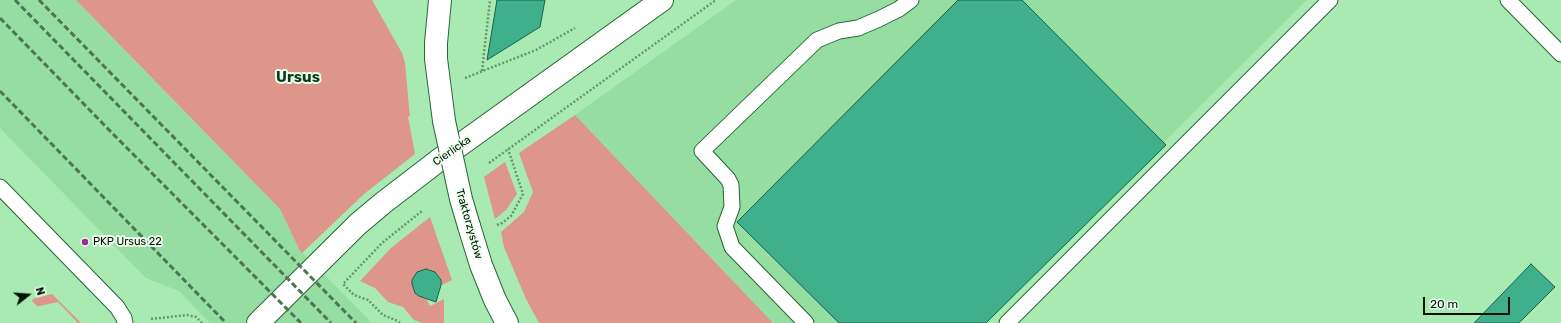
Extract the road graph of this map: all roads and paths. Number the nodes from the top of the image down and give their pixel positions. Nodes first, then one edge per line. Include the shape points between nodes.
1 (440, 0) edge
2 (490, 0) edge
3 (662, 0) edge
4 (716, 0) edge
5 (911, 0) edge
6 (1330, 0) edge
7 (1508, 0) edge
8 (575, 28) dead end
9 (1561, 54) edge
10 (482, 72) junction
11 (458, 80) dead end
12 (508, 149) junction
13 (489, 163) dead end
14 (0, 187) edge
15 (422, 211) dead end
16 (502, 223) dead end
17 (151, 319) dead end
18 (125, 323) edge
19 (202, 323) edge
20 (258, 323) edge
21 (400, 323) edge
22 (506, 323) edge
23 (806, 323) edge
24 (1007, 323) edge

1 - 22 street, Traktorzystów, bridge via 436,59 444,121 469,226 495,300
2 - 10 path
3 - 20 street, Cierlicka via 383,203
4 - 12 path
5 - 23 lane via 899,9 858,28 817,40 702,151 731,185 732,207 725,226 732,247
6 - 24 lane
7 - 9 lane
8 - 10 path via 536,50
10 - 11 path
12 - 13 path
12 - 16 path via 523,194 511,216
14 - 18 lane via 117,307
15 - 21 path via 382,244 343,284 354,295 368,300 383,315
17 - 19 path via 187,315 196,317

